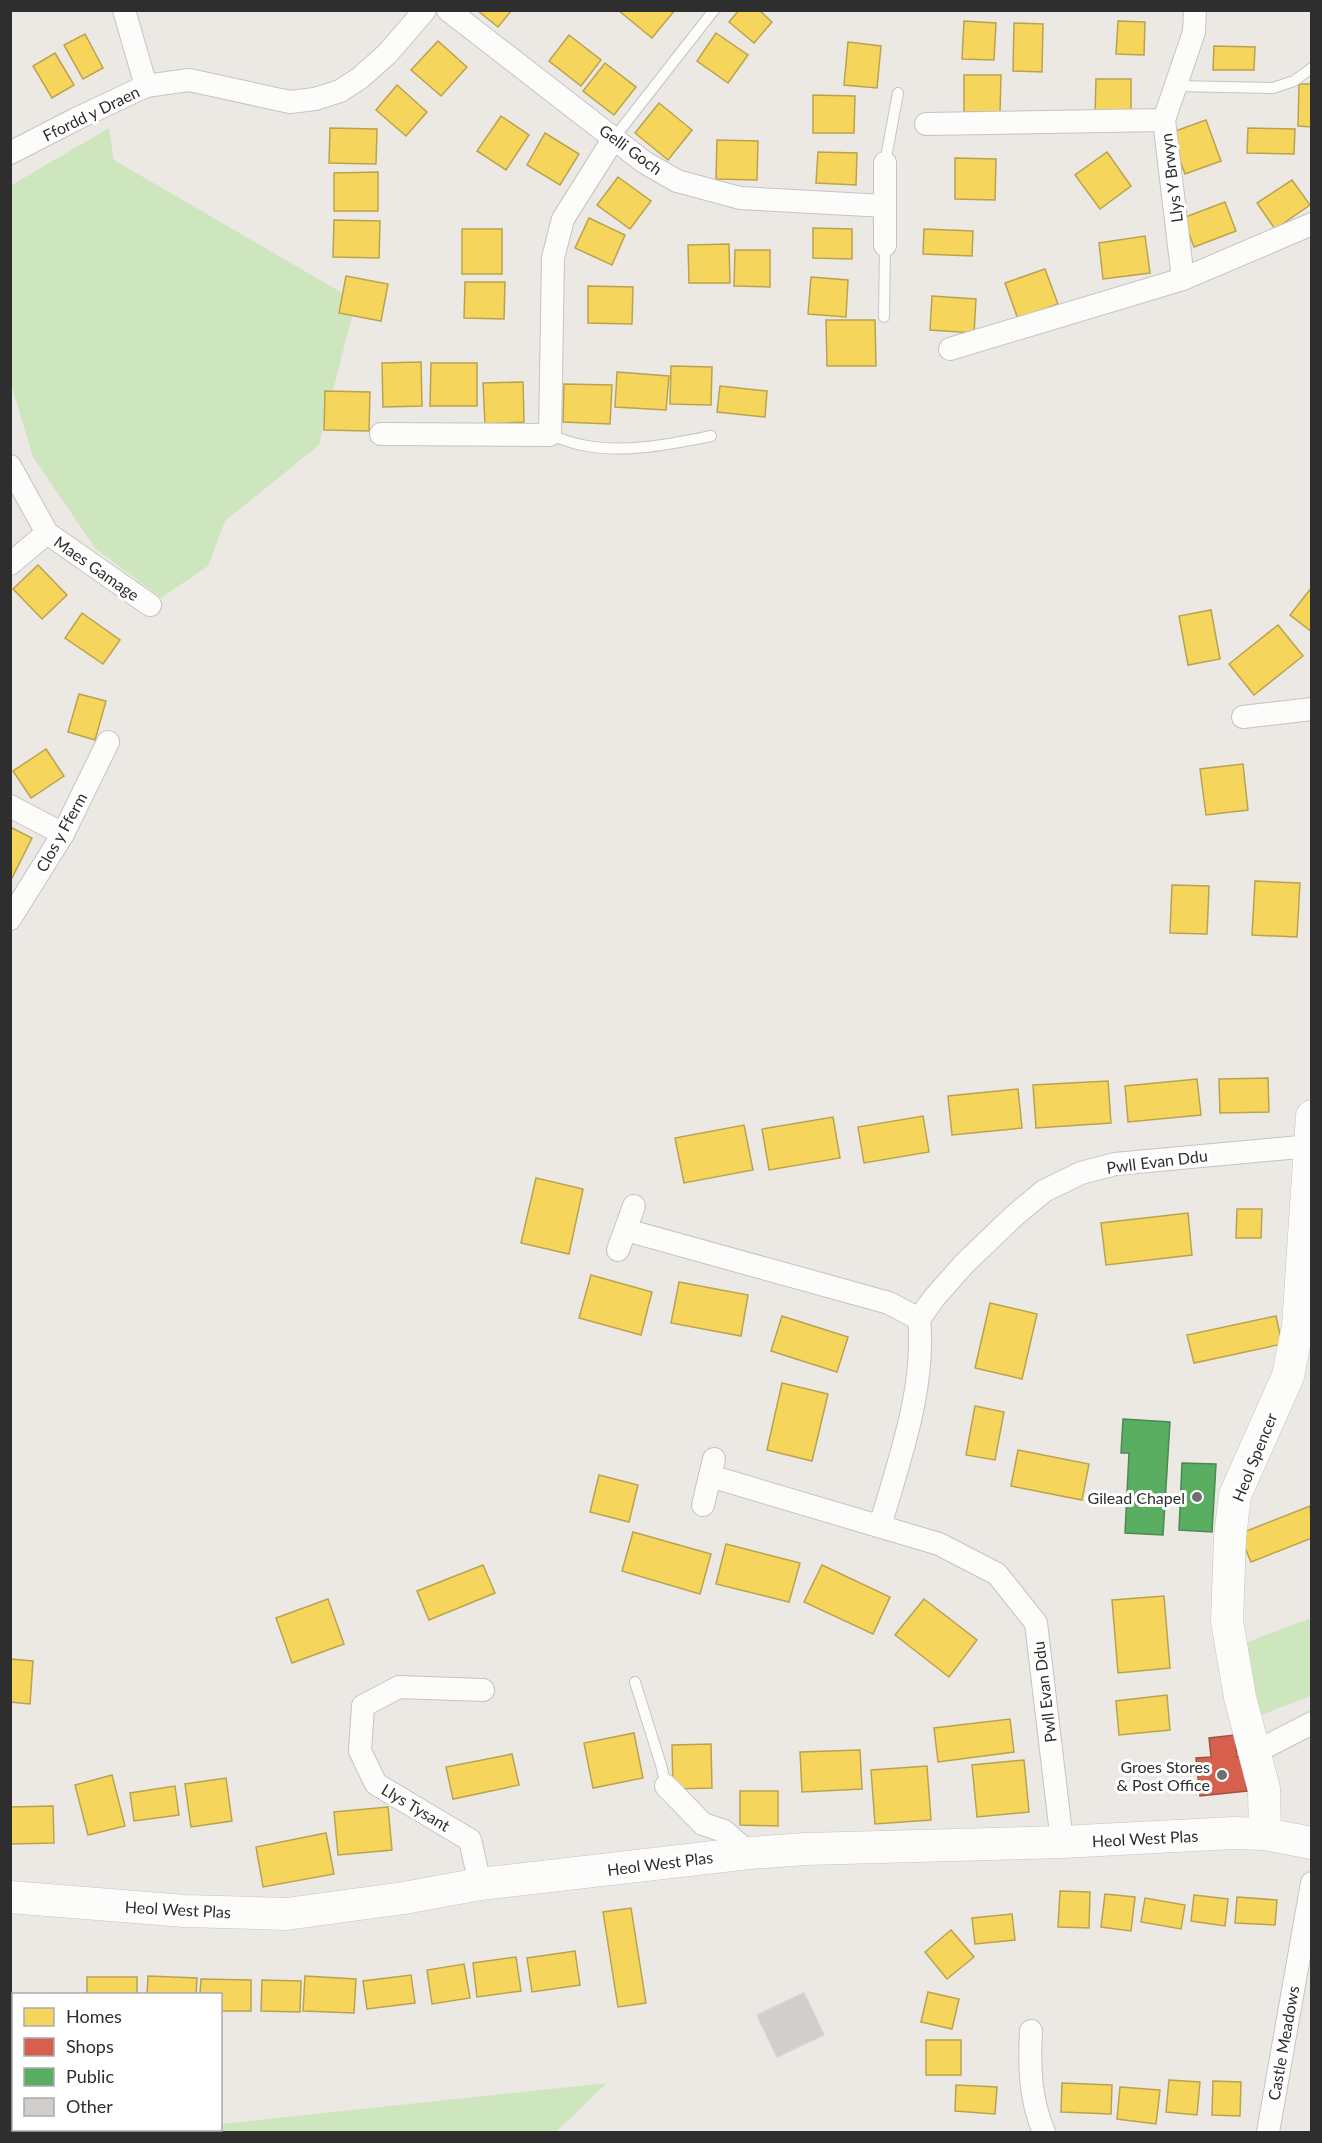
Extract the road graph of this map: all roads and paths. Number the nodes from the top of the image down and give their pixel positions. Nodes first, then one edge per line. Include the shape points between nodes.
1 (124, 10) edge
2 (425, 10) edge
3 (448, 10) edge
4 (714, 10) edge
5 (1195, 10) edge
6 (1311, 68) edge
7 (146, 86) junction
8 (1176, 86) junction
9 (898, 93) dead end
10 (1164, 120) junction
11 (926, 124) dead end
12 (614, 138) junction
13 (10, 153) edge
14 (885, 163) joint
15 (885, 206) junction
16 (1311, 224) edge
17 (885, 245) joint
18 (1183, 279) junction
19 (884, 317) dead end
20 (950, 349) dead end
21 (381, 434) dead end
22 (550, 435) junction
23 (711, 436) dead end
24 (10, 466) edge
25 (47, 533) junction
26 (10, 564) edge
27 (150, 605) dead end
28 (1311, 709) edge
29 (1244, 717) dead end
30 (108, 742) dead end
31 (10, 806) edge
32 (63, 834) junction
33 (10, 919) edge
34 (1311, 1131) edge
35 (634, 1206) dead end
36 (919, 1319) junction
37 (704, 1505) dead end
38 (880, 1526) junction
39 (635, 1682) dead end
40 (483, 1690) dead end
41 (1311, 1723) edge
42 (1254, 1753) junction
43 (666, 1786) joint
44 (1265, 1834) junction
45 (1062, 1842) junction
46 (1311, 1844) edge
47 (749, 1853) junction
48 (1311, 1883) edge
49 (480, 1884) junction
50 (10, 1897) edge
51 (1031, 2031) dead end
52 (1044, 2133) edge
53 (1268, 2133) edge

1 - 7 street
2 - 7 street, Ffordd y Draen via 360,78 340,91 315,99 290,102 189,80
3 - 12 street, Gelli Goch
4 - 12 lane
5 - 8 street, Llys Y Brwyn via 1194,32
6 - 8 lane via 1294,81 1274,88
7 - 13 street, Ffordd y Draen
8 - 10 street, Llys Y Brwyn
9 - 14 lane
10 - 11 street
10 - 18 street, Llys Y Brwyn
12 - 15 street, Gelli Goch via 677,181 740,198
12 - 22 street via 563,219 554,258
14 - 15 street
15 - 17 street
16 - 18 street
17 - 19 lane
18 - 20 street
21 - 22 street
22 - 23 lane via 581,445 610,448 663,445
24 - 25 street, Maes Gamage
25 - 26 street
25 - 27 street, Maes Gamage
28 - 29 street
30 - 32 street, Clos y Fferm
31 - 32 street
32 - 33 street, Clos y Fferm
34 - 36 street, Pwll Evan Ddu via 1080,1173 1044,1191 1014,1216 933,1298
34 - 42 street, Heol Spencer via 1298,1326 1288,1376 1235,1496 1230,1537 1227,1621
35 - 36 street via 622,1240 889,1304
36 - 38 street via 921,1339 906,1438
37 - 38 street, Pwll Evan Ddu via 712,1468
38 - 45 street, Pwll Evan Ddu via 939,1544 997,1574 1036,1623
39 - 43 lane
40 - 49 street, Llys Tysant via 399,1687 363,1706 360,1751 376,1784 470,1840
41 - 42 street
42 - 44 street, Heol Spencer via 1264,1789
43 - 47 street via 703,1824 724,1831
44 - 45 street, Heol West Plas
44 - 46 street, Heol West Plas
45 - 47 street, Heol West Plas
47 - 49 street, Heol West Plas
48 - 53 street, Castle Meadows
49 - 50 street, Heol West Plas via 286,1914 185,1911
51 - 52 street via 1033,2098

